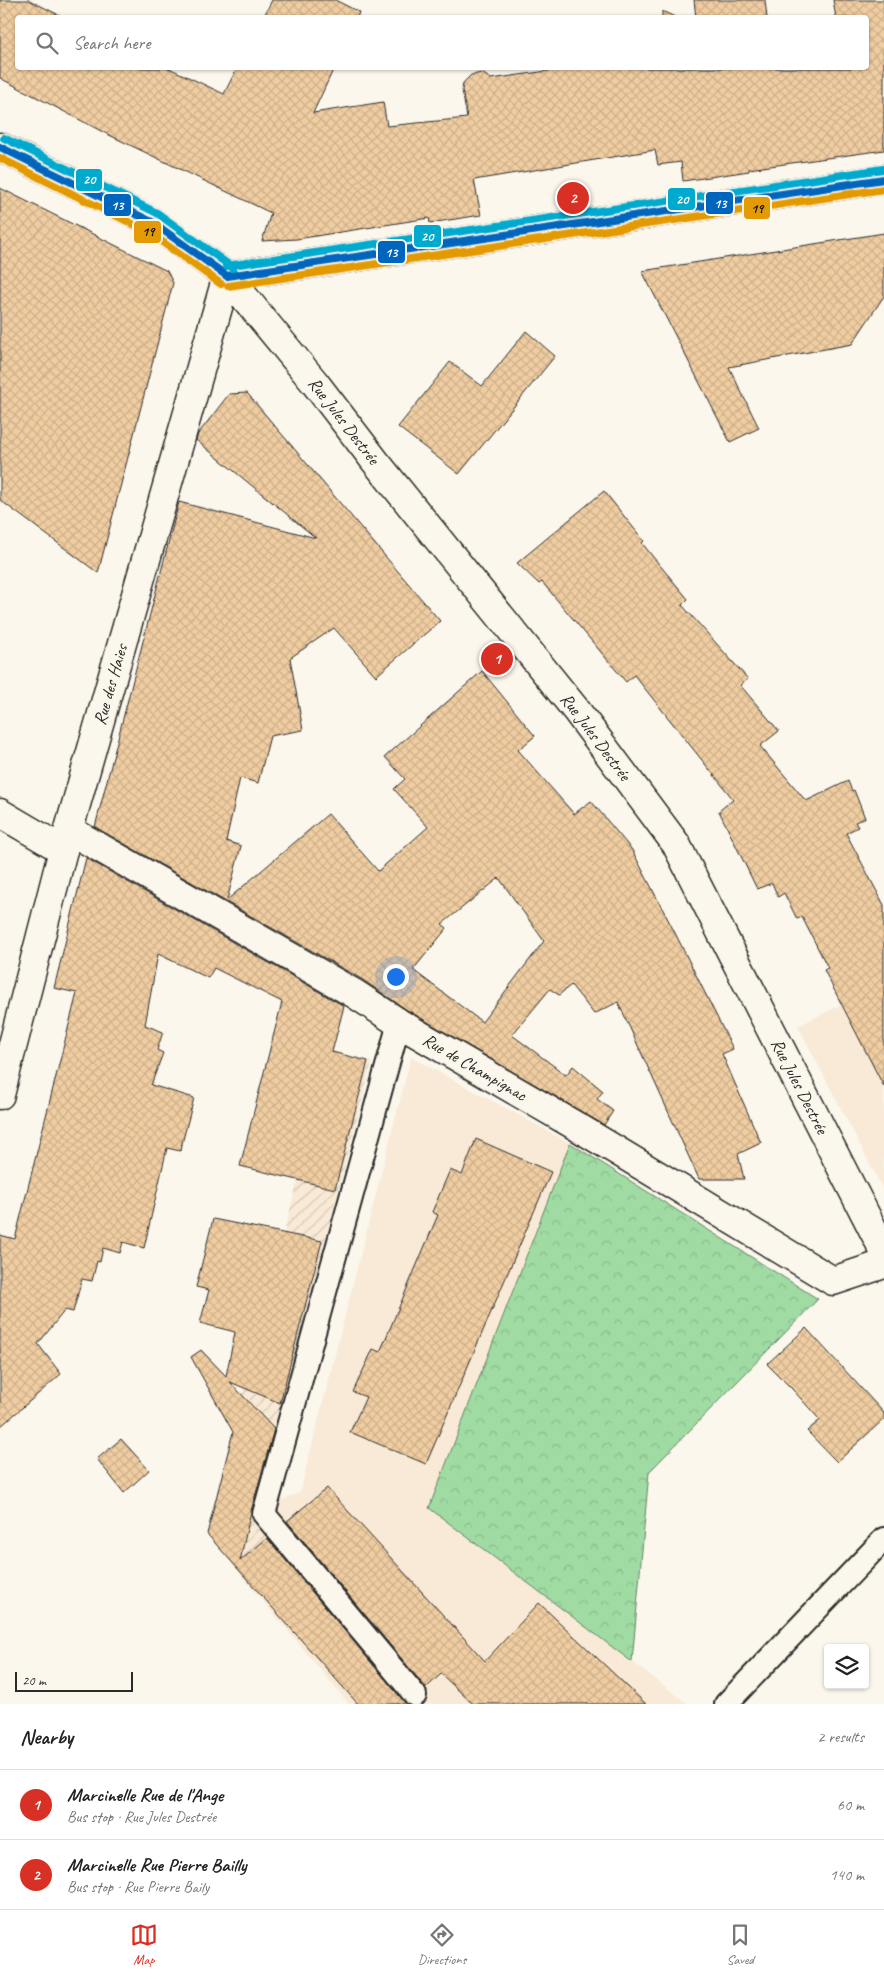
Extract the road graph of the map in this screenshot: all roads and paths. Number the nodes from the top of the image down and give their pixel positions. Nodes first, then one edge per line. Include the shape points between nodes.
1 (0, 147) edge
2 (884, 179) edge
3 (227, 276) junction
4 (0, 813) edge
5 (66, 840) junction
6 (399, 1024) junction
7 (0, 1095) edge
8 (884, 1251) edge
9 (884, 1264) edge
10 (884, 1539) edge
11 (414, 1695) dead end
12 (726, 1704) edge

1 - 3 street, Rue Jules Destrée via 152,222
2 - 3 street
3 - 5 street, Rue des Haies
3 - 8 street, Rue Jules Destrée via 576,710 676,844
4 - 5 street, Rue de Champignac
5 - 6 street, Rue de Champignac via 355,994
5 - 7 street, Rue des Haies
6 - 9 street, Rue de Champignac via 832,1281
6 - 11 lane via 264,1514
10 - 12 lane

